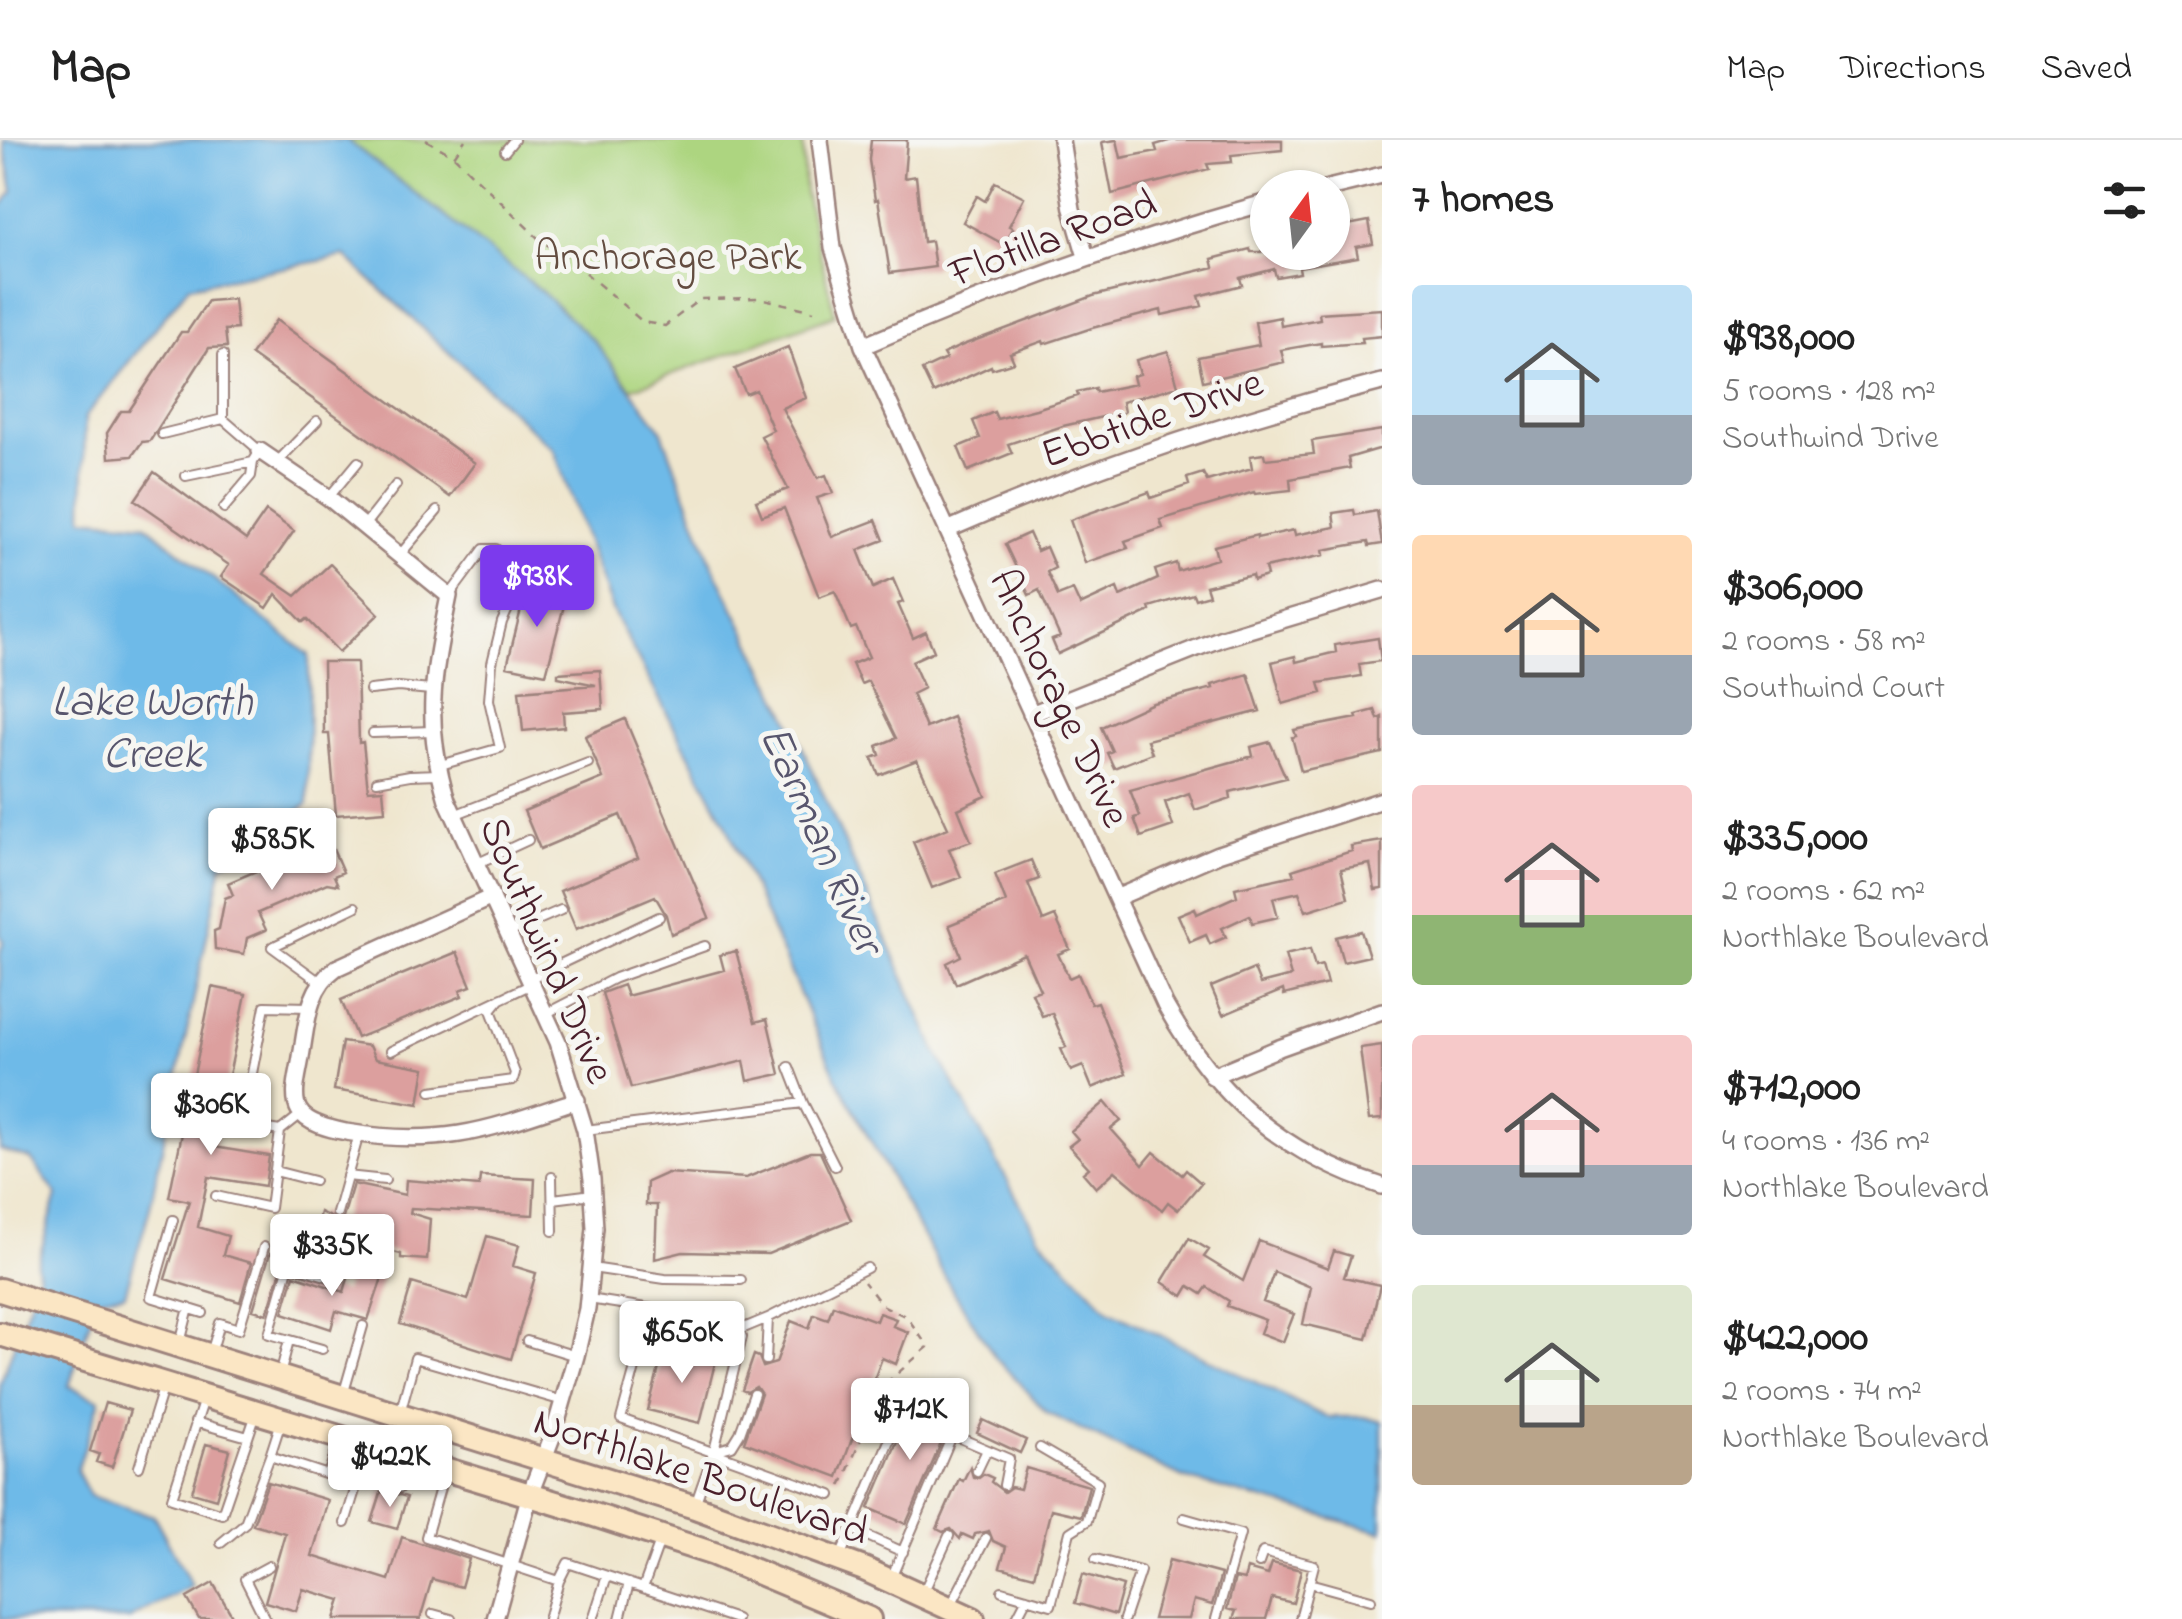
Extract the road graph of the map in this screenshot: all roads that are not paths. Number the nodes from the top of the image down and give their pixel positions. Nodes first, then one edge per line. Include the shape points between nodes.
1 (514, 140) edge
2 (820, 140) edge
3 (1061, 140) edge
4 (505, 151) dead end
5 (1382, 175) edge
6 (1350, 183) edge
7 (1250, 207) edge
8 (1086, 257) junction
9 (863, 346) junction
10 (224, 355) dead end
11 (1382, 382) edge
12 (223, 418) junction
13 (317, 420) dead end
14 (162, 434) dead end
15 (256, 457) junction
16 (278, 461) junction
17 (358, 462) dead end
18 (186, 476) dead end
19 (396, 484) dead end
20 (329, 498) junction
21 (224, 508) dead end
22 (437, 511) dead end
23 (363, 527) junction
24 (947, 530) junction
25 (398, 556) junction
26 (544, 564) dead end
27 (522, 578) junction
28 (1382, 590) edge
29 (449, 596) junction
30 (370, 690) dead end
31 (432, 690) junction
32 (1031, 714) junction
33 (432, 731) junction
34 (373, 733) dead end
35 (588, 763) dead end
36 (438, 770) junction
37 (376, 782) dead end
38 (1382, 800) edge
39 (454, 815) junction
40 (528, 840) dead end
41 (476, 864) junction
42 (492, 897) junction
43 (1116, 898) junction
44 (355, 907) dead end
45 (561, 910) dead end
46 (659, 917) dead end
47 (508, 933) junction
48 (705, 946) dead end
49 (530, 981) junction
50 (320, 982) junction
51 (500, 999) junction
52 (309, 1007) junction
53 (1382, 1011) edge
54 (545, 1014) junction
55 (392, 1051) dead end
56 (789, 1066) dead end
57 (1212, 1076) junction
58 (432, 1091) dead end
59 (577, 1100) junction
60 (803, 1103) junction
61 (302, 1113) junction
62 (585, 1130) junction
63 (280, 1132) junction
64 (359, 1134) junction
65 (835, 1166) dead end
66 (275, 1171) junction
67 (348, 1176) junction
68 (552, 1177) dead end
69 (385, 1180) dead end
70 (314, 1181) dead end
71 (1382, 1186) edge
72 (593, 1194) junction
73 (216, 1196) dead end
74 (553, 1199) junction
75 (337, 1213) dead end
76 (173, 1220) dead end
77 (554, 1231) dead end
78 (264, 1246) dead end
79 (592, 1268) junction
80 (868, 1268) dead end
81 (339, 1280) dead end
82 (741, 1280) dead end
83 (10, 1294) edge
84 (588, 1299) junction
85 (189, 1308) junction
86 (650, 1310) junction
87 (203, 1313) dead end
88 (768, 1318) junction
89 (363, 1326) dead end
90 (646, 1326) junction
91 (739, 1330) junction
92 (3, 1335) edge
93 (289, 1340) junction
94 (528, 1341) dead end
95 (322, 1349) dead end
96 (197, 1351) junction
97 (738, 1352) junction
98 (576, 1356) junction
99 (766, 1360) dead end
100 (279, 1377) junction
101 (164, 1385) junction
102 (754, 1394) dead end
103 (196, 1395) junction
104 (342, 1396) junction
105 (563, 1401) junction
106 (256, 1413) junction
107 (400, 1414) junction
108 (281, 1420) junction
109 (195, 1422) junction
110 (953, 1435) junction
111 (248, 1437) junction
112 (340, 1438) junction
113 (369, 1447) junction
114 (1040, 1448) dead end
115 (987, 1450) junction
116 (714, 1452) junction
117 (270, 1456) junction
118 (543, 1458) junction
119 (409, 1459) junction
120 (139, 1467) dead end
121 (445, 1470) junction
122 (977, 1470) dead end
123 (360, 1476) junction
124 (1004, 1485) dead end
125 (530, 1494) junction
126 (831, 1495) dead end
127 (695, 1507) junction
128 (1184, 1518) dead end
129 (345, 1524) dead end
130 (852, 1529) junction
131 (949, 1536) dead end
132 (662, 1537) junction
133 (986, 1538) dead end
134 (221, 1544) dead end
135 (903, 1552) junction
136 (1096, 1559) dead end
137 (839, 1560) junction
138 (511, 1564) junction
139 (1260, 1564) dead end
140 (269, 1566) dead end
141 (607, 1576) junction
142 (559, 1581) junction
143 (890, 1581) junction
144 (629, 1583) junction
145 (1309, 1583) junction
146 (643, 1588) junction
147 (1002, 1591) dead end
148 (922, 1596) junction
149 (1027, 1598) junction
150 (1371, 1600) dead end
151 (703, 1608) junction
152 (433, 1614) dead end
153 (948, 1614) edge
154 (265, 1619) edge
155 (450, 1619) edge
156 (495, 1619) edge
157 (548, 1619) edge
158 (594, 1619) edge
159 (620, 1619) edge
160 (699, 1619) edge
161 (736, 1619) edge
162 (869, 1619) edge
163 (972, 1619) edge
164 (1016, 1619) edge
165 (1124, 1619) edge
166 (1216, 1619) edge
167 (1300, 1619) edge

1 - 4 lane
2 - 9 street, Anchorage Drive via 833,248
3 - 8 street
5 - 6 street
7 - 8 street, Flotilla Road
8 - 9 street, Flotilla Road
9 - 24 street, Anchorage Drive
10 - 12 lane
11 - 24 street, Ebbtide Drive via 1173,441
12 - 14 lane
12 - 15 lane
13 - 16 lane
15 - 16 street
15 - 18 lane
15 - 21 lane via 251,476
16 - 20 street
17 - 20 lane
19 - 23 lane
20 - 23 street
22 - 25 lane
23 - 25 street
24 - 32 street, Anchorage Drive
25 - 29 street
26 - 27 lane
27 - 29 lane via 496,549 484,548
27 - 36 lane via 492,663 489,700 500,748
28 - 32 street via 1222,638
29 - 31 street, Southwind Drive
30 - 31 lane
31 - 33 street, Southwind Drive
32 - 43 street, Anchorage Drive
33 - 34 lane
33 - 36 street, Southwind Drive
35 - 39 lane
36 - 37 lane
36 - 39 street, Southwind Drive
38 - 43 street via 1234,848
39 - 41 street, Southwind Drive
40 - 41 lane
41 - 42 street, Southwind Drive
42 - 47 street, Southwind Drive
42 - 50 street via 336,968
43 - 57 street, Anchorage Drive via 1165,1005
44 - 50 lane via 272,947
45 - 47 lane
46 - 49 lane
47 - 49 street, Southwind Drive
48 - 54 lane via 615,978
49 - 51 lane
49 - 54 street, Southwind Drive
50 - 52 street
51 - 55 lane
51 - 58 lane via 491,1010 514,1080
52 - 61 street via 295,1094
52 - 63 lane via 265,1006 242,1126
53 - 57 street
54 - 59 street, Southwind Drive
56 - 60 lane
57 - 71 street, Anchorage Drive via 1282,1139
59 - 62 street, Southwind Drive
59 - 64 street via 456,1137
60 - 62 lane
60 - 65 lane
61 - 63 lane
61 - 64 street
62 - 72 street, Southwind Drive
63 - 66 lane
64 - 67 lane
66 - 70 lane
66 - 73 lane via 270,1208
67 - 69 lane
67 - 75 lane
68 - 74 lane
72 - 74 lane
72 - 79 street, Southwind Drive
74 - 77 lane
76 - 85 lane via 151,1297
78 - 96 lane via 240,1330 220,1323
79 - 82 lane via 665,1279
79 - 84 street, Southwind Drive
80 - 88 lane
81 - 93 lane via 289,1264 269,1334
83 - 96 main road, Northlake Boulevard
84 - 86 lane
84 - 98 street, Southwind Drive
85 - 87 lane
85 - 96 lane
86 - 90 lane
86 - 91 lane via 734,1322
88 - 91 lane
88 - 99 lane
89 - 104 lane
90 - 97 lane
90 - 116 lane via 621,1419
91 - 97 lane
92 - 101 main road, Northlake Boulevard
93 - 95 lane
93 - 100 lane
94 - 98 lane
96 - 100 main road, Northlake Boulevard
96 - 103 main road
97 - 116 lane
98 - 105 street, Southwind Drive
100 - 104 main road, Northlake Boulevard
101 - 103 main road, Northlake Boulevard
101 - 120 lane
102 - 116 lane via 732,1446
103 - 106 main road, Northlake Boulevard
103 - 109 lane
104 - 107 main road, Northlake Boulevard
105 - 107 lane via 415,1358
105 - 118 street, Southwind Drive
106 - 108 main road, Northlake Boulevard
106 - 111 lane
107 - 118 main road, Northlake Boulevard
108 - 112 main road, Northlake Boulevard
108 - 117 lane
109 - 111 lane
109 - 111 lane via 172,1498 222,1514
110 - 115 lane
110 - 130 lane via 963,1410 912,1386
110 - 135 lane
112 - 113 main road, Northlake Boulevard
112 - 117 lane via 328,1475
113 - 119 main road, Northlake Boulevard
113 - 123 lane
114 - 149 lane via 1098,1482 1087,1522 1070,1532 1050,1605
115 - 122 lane
115 - 124 lane via 1009,1459
116 - 126 lane
116 - 127 lane
117 - 134 lane via 245,1523
118 - 125 street, Southwind Drive
118 - 127 main road, Northlake Boulevard
119 - 121 main road, Northlake Boulevard
119 - 123 lane via 400,1488
121 - 125 main road, Northlake Boulevard
121 - 138 lane via 426,1536
123 - 129 lane
125 - 132 main road, Northlake Boulevard
125 - 138 street, Southwind Drive
127 - 137 main road, Northlake Boulevard
128 - 166 lane via 1240,1534
130 - 135 lane
130 - 137 lane
131 - 148 lane
132 - 146 lane
132 - 162 main road, Northlake Boulevard
133 - 153 lane
135 - 143 lane
136 - 165 lane via 1140,1571
137 - 143 main road, Northlake Boulevard
138 - 142 lane
138 - 156 street, Southwind Drive
139 - 145 lane via 1263,1552 1314,1566
140 - 154 lane via 245,1578
141 - 142 lane via 568,1563
141 - 144 lane
141 - 158 lane
142 - 157 lane
143 - 148 main road, Northlake Boulevard
144 - 146 lane
144 - 159 lane
145 - 150 lane
145 - 167 lane
146 - 151 lane
147 - 149 lane
148 - 153 main road, Northlake Boulevard
149 - 164 lane
151 - 160 lane
151 - 161 lane
152 - 155 lane
153 - 163 main road, Northlake Boulevard

